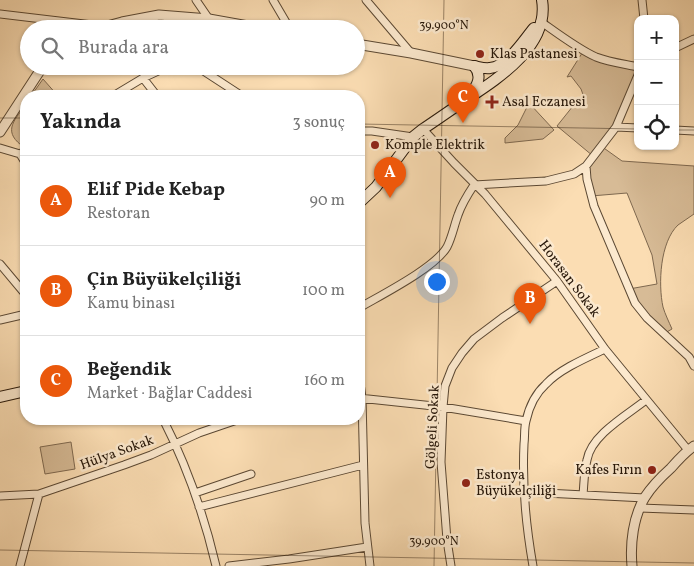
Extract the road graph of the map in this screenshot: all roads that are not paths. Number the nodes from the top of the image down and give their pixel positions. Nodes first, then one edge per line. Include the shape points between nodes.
1 (196, 0) edge
2 (273, 0) edge
3 (366, 0) edge
4 (542, 0) edge
5 (642, 0) edge
6 (0, 14) edge
7 (644, 15) edge
8 (209, 19) junction
9 (42, 20) edge
10 (132, 20) edge
11 (215, 20) edge
12 (285, 20) edge
13 (540, 21) junction
14 (694, 39) edge
15 (365, 45) edge
16 (679, 46) edge
17 (411, 53) junction
18 (474, 66) junction
19 (634, 66) edge
20 (37, 75) edge
21 (150, 75) edge
22 (210, 75) edge
23 (143, 78) junction
24 (634, 84) edge
25 (27, 90) edge
26 (123, 90) edge
27 (152, 90) edge
28 (233, 90) edge
29 (20, 101) edge
30 (464, 102) junction
31 (616, 127) junction
32 (634, 128) edge
33 (365, 130) edge
34 (423, 130) junction
35 (679, 130) edge
36 (692, 130) edge
37 (0, 132) edge
38 (413, 137) junction
39 (0, 148) edge
40 (20, 151) edge
41 (586, 166) junction
42 (474, 184) junction
43 (365, 197) edge
44 (0, 264) edge
45 (557, 281) junction
46 (20, 288) edge
47 (365, 304) edge
48 (20, 315) edge
49 (0, 320) edge
50 (605, 349) junction
51 (694, 366) edge
52 (20, 391) edge
53 (0, 396) edge
54 (365, 399) edge
55 (646, 400) junction
56 (443, 407) junction
57 (526, 421) junction
58 (167, 425) edge
59 (222, 425) edge
60 (361, 425) edge
61 (176, 444) junction
62 (691, 448) edge
63 (363, 465) junction
64 (251, 474) dead end
65 (525, 492) junction
66 (39, 494) junction
67 (195, 494) junction
68 (583, 495) junction
69 (0, 496) edge
70 (644, 498) junction
71 (199, 507) junction
72 (640, 508) junction
73 (694, 510) edge
74 (367, 547) junction
75 (20, 566) edge
76 (216, 566) edge
77 (229, 566) edge
78 (370, 566) edge
79 (451, 566) edge
80 (533, 566) edge
81 (632, 566) edge

1 - 8 street
2 - 12 street
3 - 17 street
4 - 13 main road
5 - 7 street
6 - 9 street
8 - 10 street via 159,15
8 - 11 street
13 - 18 main road via 501,64 488,68
13 - 19 street via 596,56
13 - 30 main road via 531,44 515,63
14 - 16 street
15 - 17 street
17 - 18 street
18 - 30 main road via 479,73 478,83
20 - 25 street
21 - 23 street
22 - 28 street
23 - 26 street
23 - 27 street
24 - 31 street
29 - 37 street
30 - 34 main road
31 - 32 street
31 - 41 street
33 - 38 street
34 - 38 main road
34 - 42 street, Horasan Sokak
35 - 36 street
38 - 43 main road
39 - 40 street
41 - 42 street via 574,174 546,181
41 - 51 street via 594,206 635,303 689,357
42 - 45 street, Horasan Sokak
42 - 47 street via 440,256 420,272
44 - 46 street
45 - 50 street, Horasan Sokak
45 - 56 street, Gölgeli Sokak via 474,339 452,368 445,386
48 - 49 street
50 - 55 street, Horasan Sokak
50 - 57 street via 546,383 532,404
52 - 53 main road
54 - 56 street
55 - 62 street, Horasan Sokak
55 - 68 street via 600,435 592,445 587,458
56 - 57 street
56 - 79 street, Gölgeli Sokak via 441,462
57 - 65 street
58 - 61 street
59 - 61 street, Hülya Sokak
60 - 63 street
61 - 66 street, Hülya Sokak
61 - 67 street
62 - 70 street
63 - 71 street
63 - 74 street
64 - 67 street
65 - 68 street
65 - 80 street
66 - 69 street, Hülya Sokak
66 - 75 street
67 - 71 street
68 - 70 street
70 - 72 street
71 - 76 street
72 - 73 street
72 - 81 street via 633,531
74 - 77 street
74 - 78 street

